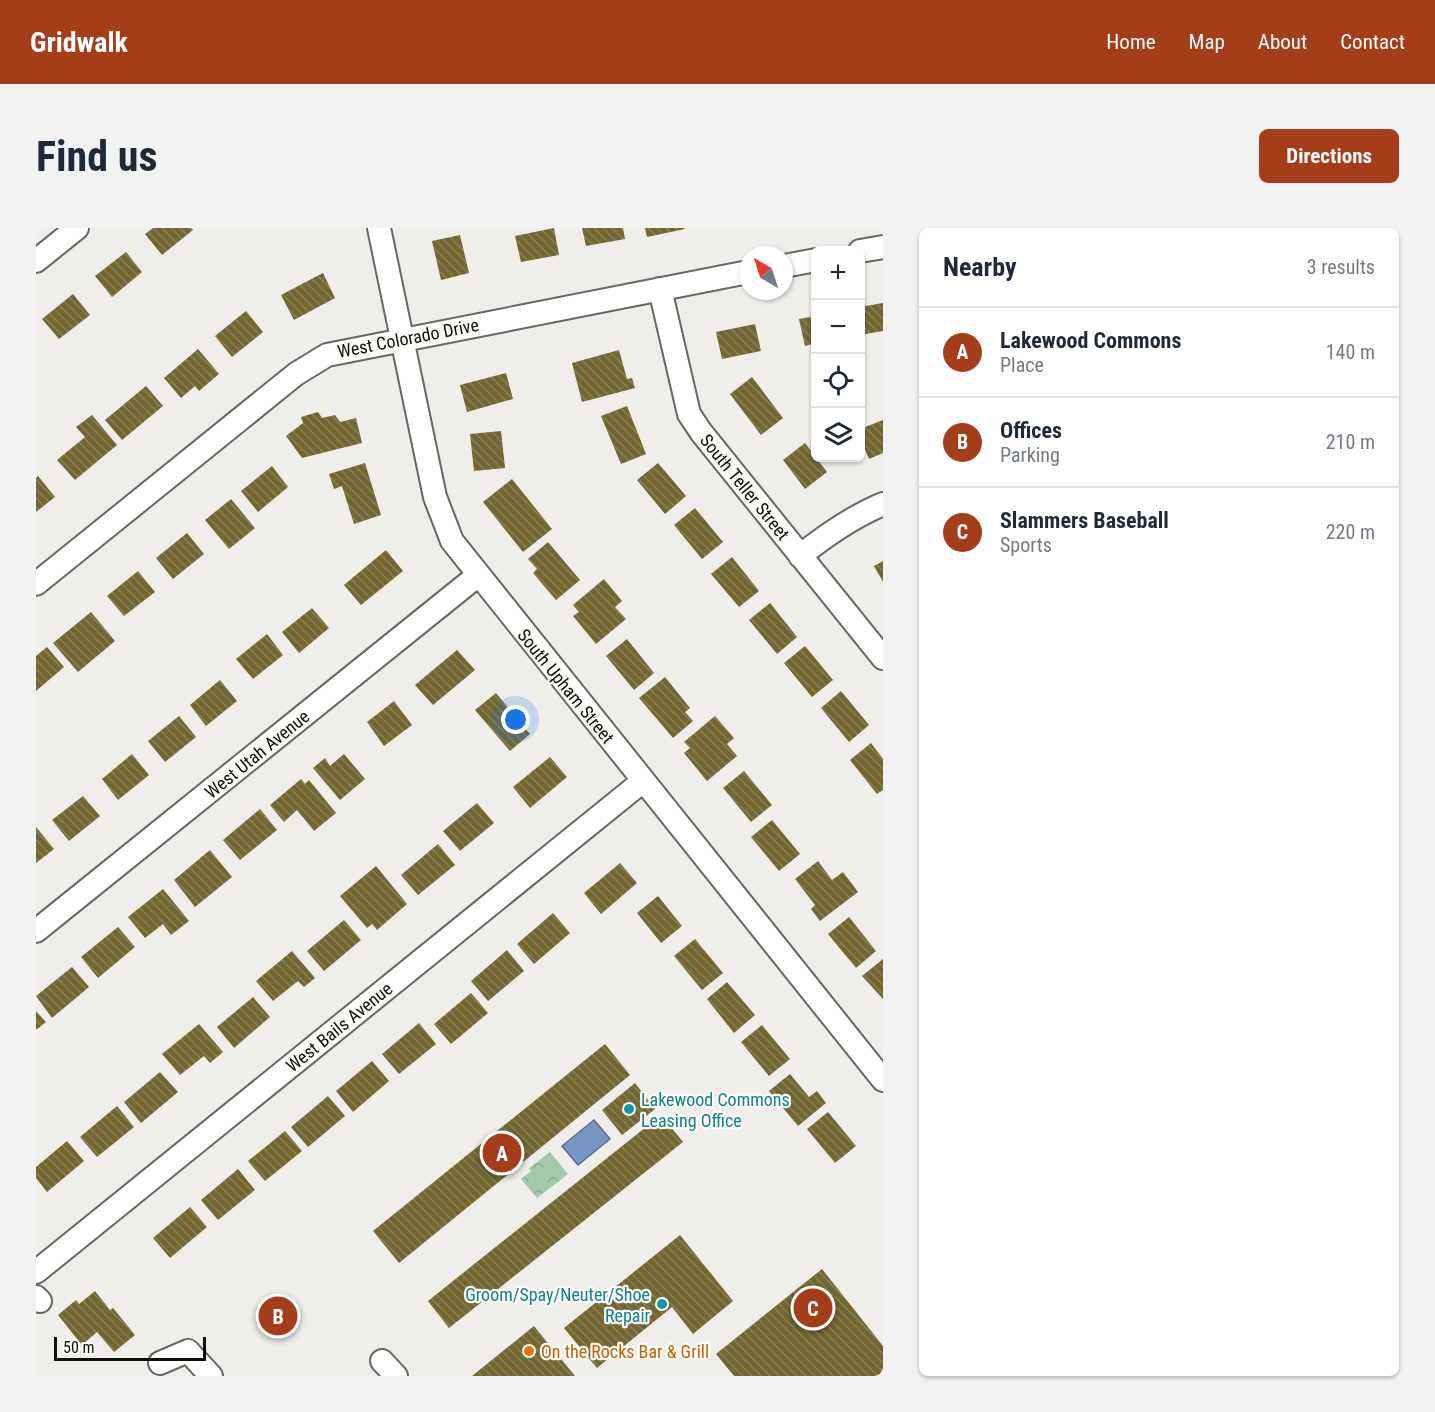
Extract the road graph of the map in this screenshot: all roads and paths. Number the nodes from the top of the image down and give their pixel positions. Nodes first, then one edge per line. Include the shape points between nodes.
1 (77, 228) edge
2 (379, 228) edge
3 (883, 247) edge
4 (865, 250) edge
5 (36, 261) edge
6 (811, 261) edge
7 (793, 264) edge
8 (739, 275) edge
9 (660, 289) junction
10 (401, 339) junction
11 (883, 504) edge
12 (800, 556) junction
13 (477, 576) junction
14 (36, 584) edge
15 (883, 658) edge
16 (643, 781) junction
17 (36, 931) edge
18 (883, 1080) edge
19 (36, 1272) edge
20 (160, 1363) dead end
21 (211, 1376) edge

1 - 5 street
2 - 10 street, South Upham Street
3 - 4 street
6 - 7 street
8 - 9 street, West Colorado Drive
9 - 10 street, West Colorado Drive
9 - 12 street, South Teller Street via 690,414
10 - 13 street, South Upham Street via 435,497 452,541
10 - 14 street, West Colorado Drive via 327,355 312,363
11 - 12 street via 831,531
12 - 15 street, South Teller Street
13 - 16 street, South Upham Street
13 - 17 street, West Utah Avenue
16 - 18 street, South Upham Street
16 - 19 street, West Bails Avenue
20 - 21 street via 188,1351

